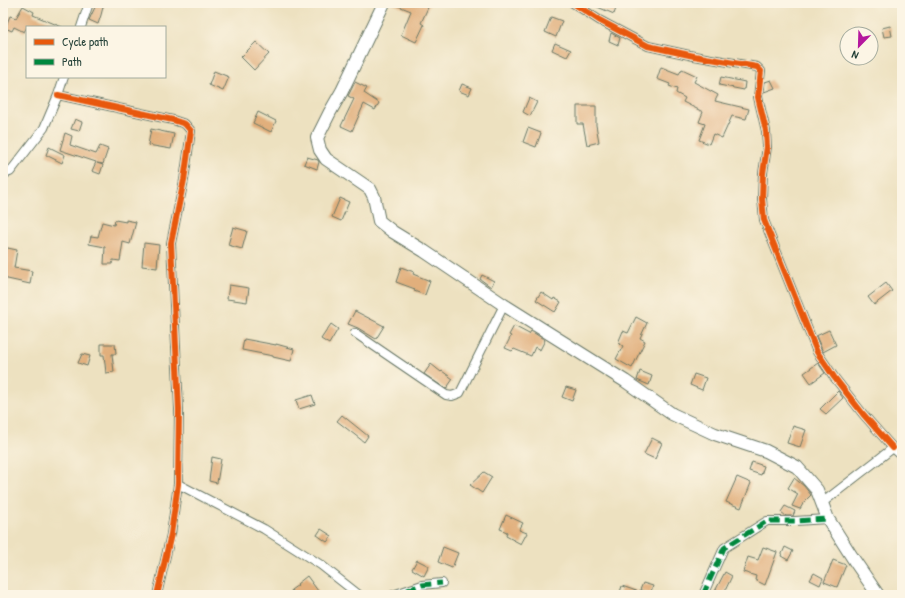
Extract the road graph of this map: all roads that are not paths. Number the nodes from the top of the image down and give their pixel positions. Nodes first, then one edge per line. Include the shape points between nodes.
1 (89, 3) edge
2 (384, 3) edge
3 (573, 3) edge
4 (81, 26) edge
5 (64, 78) edge
6 (58, 95) junction
7 (3, 174) edge
8 (504, 305) junction
9 (354, 333) dead end
10 (893, 448) junction
11 (902, 456) edge
12 (178, 484) junction
13 (822, 503) junction
14 (828, 519) junction
15 (442, 583) dead end
16 (157, 595) edge
17 (359, 595) edge
18 (393, 595) edge
19 (703, 595) edge
20 (878, 595) edge

1 - 4 street
2 - 8 main road via 317,138 320,150 326,159 370,189 379,221
3 - 10 street via 648,46 757,67 761,71 758,97 767,147 763,173 764,220 816,352 863,414
5 - 6 street
6 - 7 street via 44,128 10,172
6 - 12 street via 174,120 185,124 191,131 171,243 179,409
8 - 9 street via 460,393 452,396 446,395
8 - 13 main road via 625,381 672,414 715,434 766,450 797,467 817,490
10 - 11 street
10 - 13 street
12 - 16 street via 171,534
12 - 17 street via 264,529 321,566
13 - 14 main road
14 - 19 street via 767,520 724,548
14 - 20 main road
15 - 18 street via 422,585

